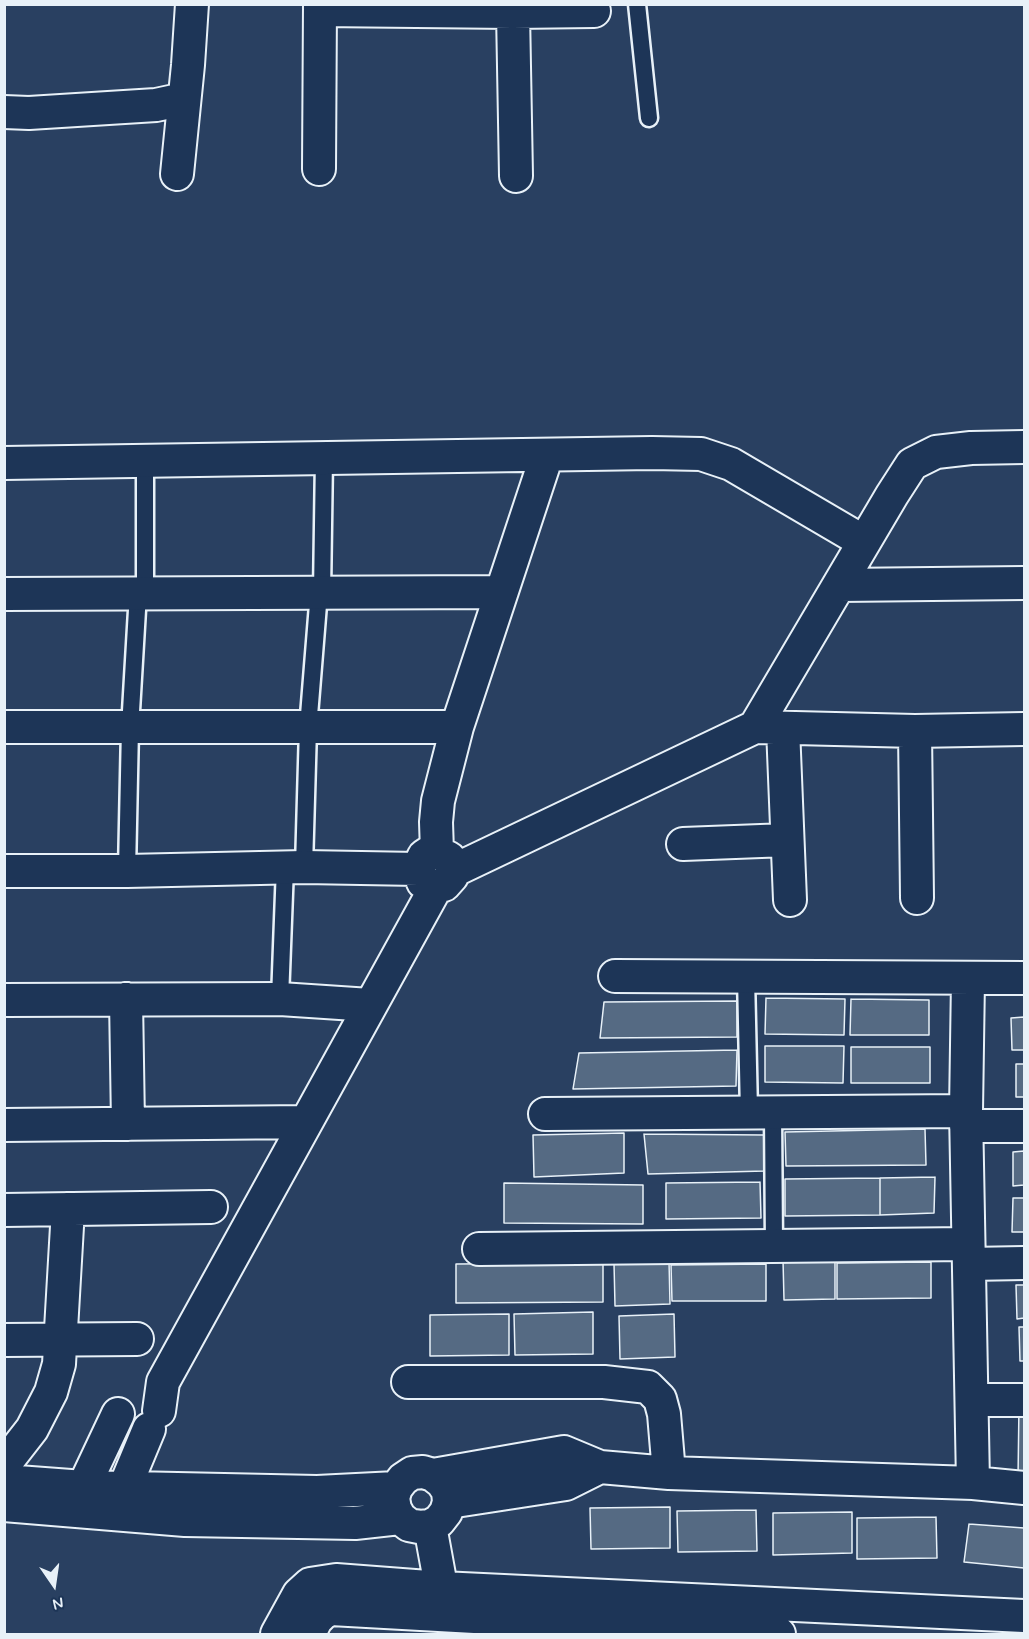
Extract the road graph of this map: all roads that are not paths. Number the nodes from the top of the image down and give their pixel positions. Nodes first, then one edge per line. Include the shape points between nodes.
1 (192, 4) edge
2 (637, 4) edge
3 (320, 7) edge
4 (594, 11) dead end
5 (513, 12) junction
6 (184, 99) junction
7 (4, 112) edge
8 (649, 118) dead end
9 (319, 169) dead end
10 (177, 174) dead end
11 (516, 176) dead end
12 (1024, 447) edge
13 (547, 455) junction
14 (324, 457) junction
15 (145, 461) junction
16 (4, 463) edge
17 (864, 542) junction
18 (1024, 583) edge
19 (840, 585) junction
20 (321, 592) junction
21 (501, 592) junction
22 (141, 593) junction
23 (4, 594) edge
24 (457, 727) junction
25 (4, 728) edge
26 (130, 728) junction
27 (308, 728) junction
28 (769, 728) junction
29 (1024, 729) edge
30 (915, 731) junction
31 (786, 840) junction
32 (683, 844) dead end
33 (295, 867) junction
34 (436, 870) junction
35 (4, 871) edge
36 (127, 871) junction
37 (917, 898) dead end
38 (790, 900) dead end
39 (615, 976) dead end
40 (746, 977) junction
41 (1024, 978) edge
42 (968, 979) junction
43 (126, 999) junction
44 (280, 999) junction
45 (4, 1000) edge
46 (370, 1005) junction
47 (761, 1113) junction
48 (546, 1114) dead end
49 (966, 1119) junction
50 (306, 1122) junction
51 (128, 1124) junction
52 (4, 1125) edge
53 (1024, 1126) edge
54 (211, 1207) dead end
55 (68, 1209) junction
56 (4, 1210) edge
57 (774, 1246) junction
58 (479, 1249) dead end
59 (968, 1254) junction
60 (1024, 1263) edge
61 (137, 1339) dead end
62 (4, 1340) edge
63 (62, 1340) junction
64 (408, 1382) dead end
65 (972, 1400) junction
66 (1024, 1400) edge
67 (144, 1407) junction
68 (4, 1465) edge
69 (600, 1467) junction
70 (669, 1473) junction
71 (433, 1475) junction
72 (4, 1481) edge
73 (973, 1483) junction
74 (396, 1488) junction
75 (1024, 1488) edge
76 (78, 1498) junction
77 (119, 1501) junction
78 (449, 1502) junction
79 (4, 1505) edge
80 (400, 1518) junction
81 (430, 1526) junction
82 (444, 1602) junction
83 (652, 1613) junction
84 (1024, 1616) edge
85 (989, 1624) edge
86 (277, 1635) edge
87 (309, 1635) edge
88 (779, 1635) edge

1 - 6 street
2 - 8 lane
3 - 5 street
3 - 9 street
4 - 5 street
5 - 11 street
6 - 7 street via 156,105
6 - 10 street
12 - 17 street via 936,452 912,464
13 - 14 street
13 - 17 street via 652,453 714,457
13 - 21 street
14 - 15 street
14 - 20 lane
15 - 16 street
15 - 22 lane
17 - 19 street
18 - 19 street
19 - 28 street
20 - 21 street
20 - 22 street
20 - 27 lane
21 - 24 street
22 - 23 street
22 - 26 lane
24 - 27 street
24 - 34 street via 438,801
25 - 26 street
26 - 27 street
26 - 36 lane
27 - 33 lane
28 - 30 street
28 - 31 street
28 - 34 street
29 - 30 street
30 - 37 street
31 - 32 street
31 - 38 street
33 - 34 street
33 - 36 street
33 - 44 lane
34 - 46 street
35 - 36 street
39 - 40 street
40 - 42 street
40 - 47 lane
41 - 42 street
42 - 49 street
43 - 44 street
43 - 45 street
43 - 51 street
44 - 46 street
46 - 50 street
47 - 48 street
47 - 49 street
47 - 57 lane
49 - 53 street
49 - 59 street
50 - 51 street
50 - 67 street
51 - 52 street
54 - 55 street
55 - 56 street
55 - 63 street
57 - 58 street
57 - 59 street
59 - 60 street
59 - 65 street
61 - 63 street
62 - 63 street
63 - 68 street via 51,1392 32,1429
64 - 70 street via 604,1382 648,1387 660,1399 664,1414
65 - 66 street
65 - 73 street
67 - 76 street
67 - 77 street
69 - 70 street
69 - 71 street via 564,1452
69 - 78 street via 566,1484
70 - 73 street
71 - 74 street via 412,1473
71 - 78 street via 448,1491
72 - 76 street
73 - 75 street
74 - 77 street
74 - 80 street via 394,1509
76 - 77 street
76 - 79 street
77 - 80 street via 185,1520 355,1523
78 - 81 street via 439,1521
80 - 81 street via 409,1525
81 - 82 street
82 - 83 street
82 - 86 street via 336,1580 320,1581 299,1594
82 - 87 street via 331,1609 316,1620
83 - 85 street
83 - 88 street
84 - 85 street

